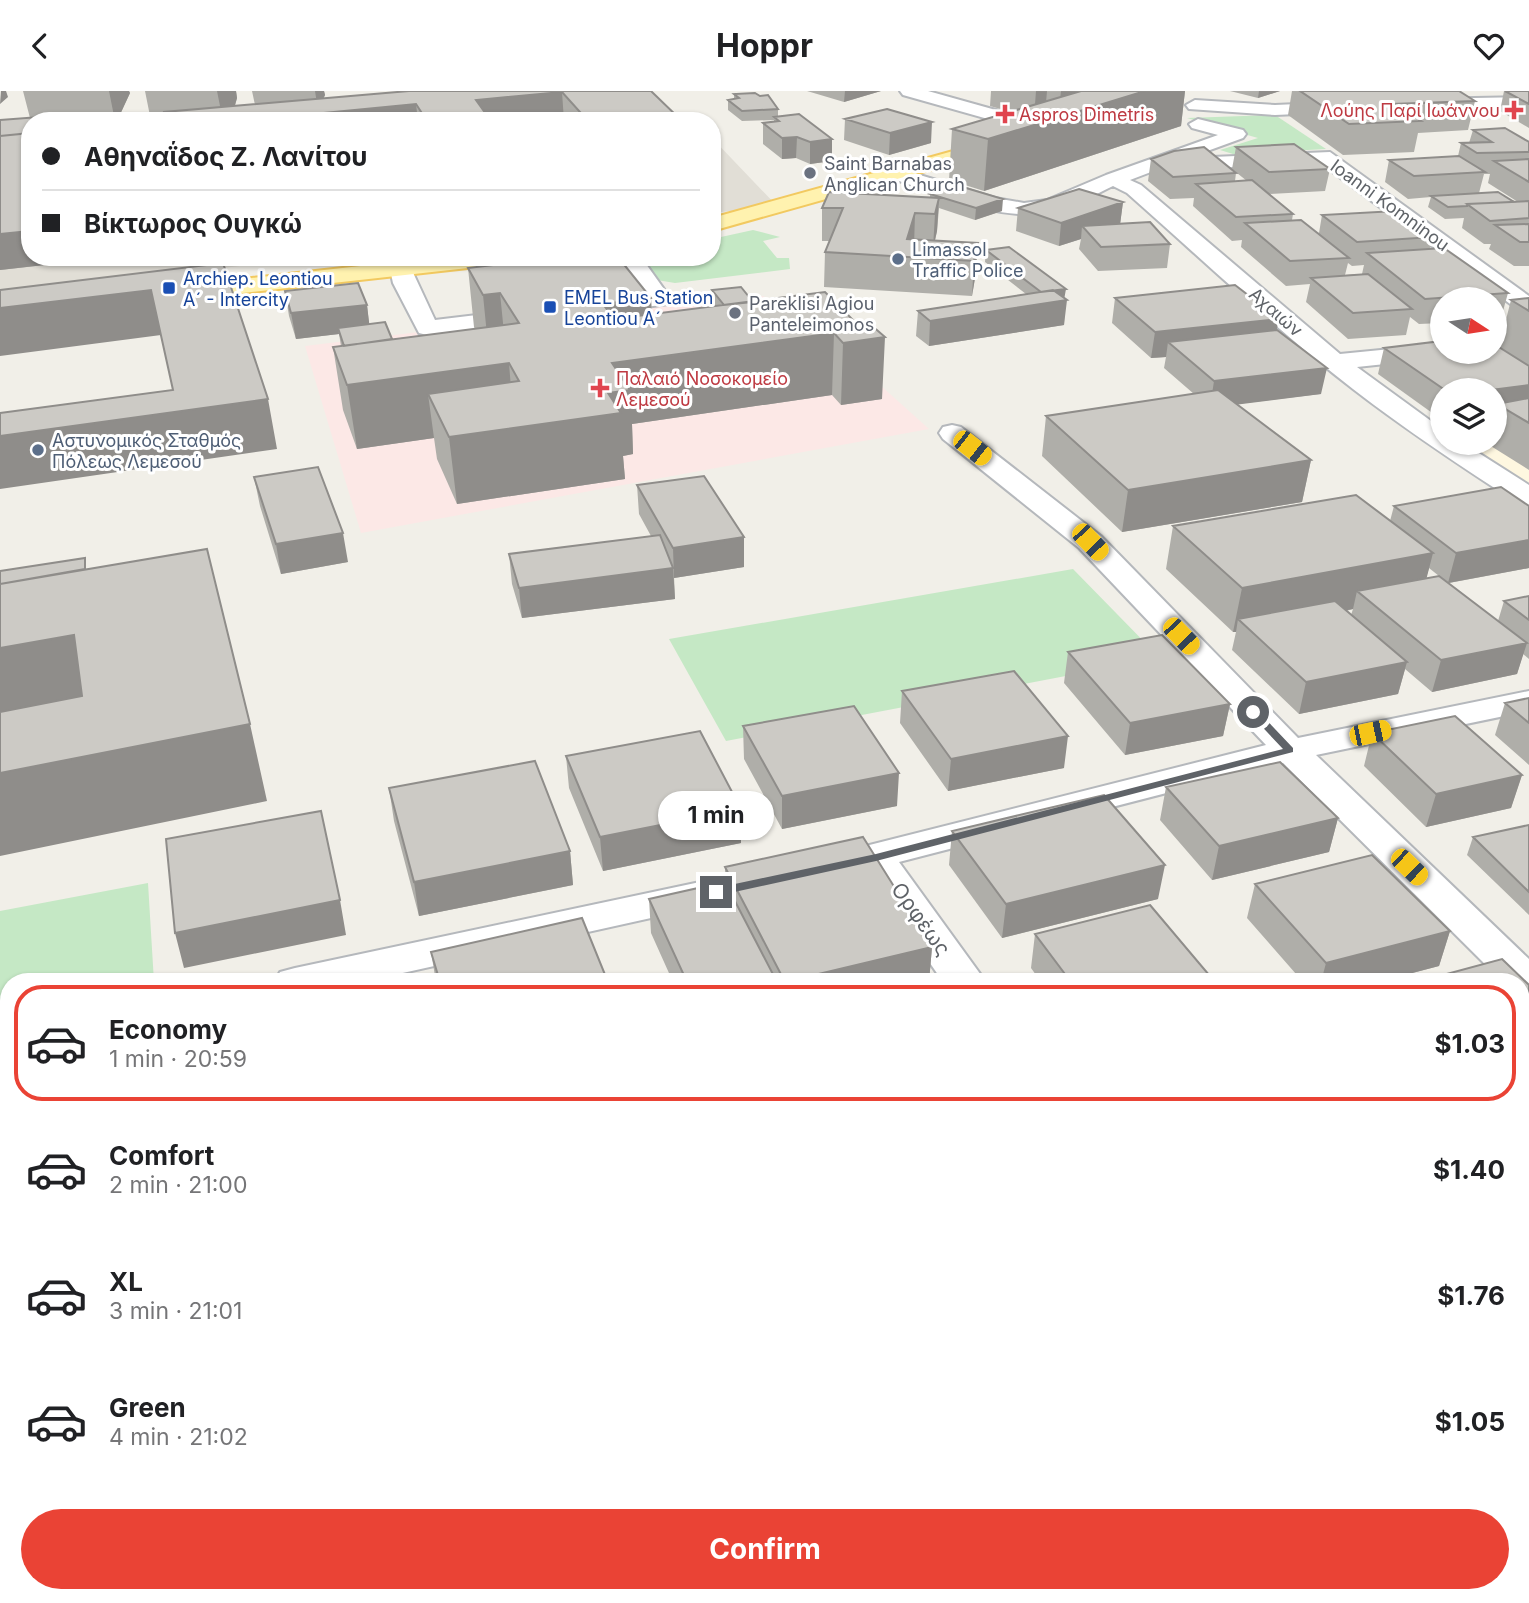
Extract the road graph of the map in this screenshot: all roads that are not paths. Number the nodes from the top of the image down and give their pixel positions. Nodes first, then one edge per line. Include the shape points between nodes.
1 (909, 91) edge
2 (1173, 102) dead end
3 (1529, 102) edge
4 (1454, 103) junction
5 (1399, 105) edge
6 (1358, 106) edge
7 (1486, 121) dead end
8 (1198, 124) dead end
9 (1053, 128) joint
10 (1150, 166) junction
11 (897, 174) junction
12 (1114, 179) junction
13 (721, 223) edge
14 (427, 266) edge
15 (636, 266) edge
16 (401, 269) junction
17 (160, 296) edge
18 (1529, 307) edge
19 (579, 309) edge
20 (552, 312) edge
21 (1529, 342) edge
22 (1507, 345) edge
23 (1430, 352) edge
24 (1335, 362) junction
25 (952, 433) dead end
26 (1430, 433) edge
27 (1463, 455) edge
28 (1529, 498) edge
29 (1529, 701) edge
30 (1290, 750) junction
31 (876, 857) junction
32 (794, 875) edge
33 (739, 887) edge
34 (337, 973) edge
35 (959, 973) edge
36 (1519, 973) edge

1 - 9 street
2 - 6 street via 1275,110
3 - 4 street
4 - 5 street
4 - 7 street
8 - 10 street via 1237,134
9 - 11 main road
10 - 12 street
10 - 18 street, Ioanni Komninou via 1323,156
11 - 12 street via 992,204 1024,209 1051,206
11 - 13 main road
12 - 24 street, Αχαιών via 1134,189
14 - 16 main road
15 - 19 street via 660,299
16 - 17 main road
16 - 20 street via 426,328
21 - 22 street
23 - 24 street
24 - 26 street, Αχαιών
25 - 30 street via 1090,542
27 - 28 street, Αχαιών
29 - 30 street
30 - 31 street
30 - 36 street
31 - 32 street
31 - 35 street, Ορφέως
33 - 34 street

